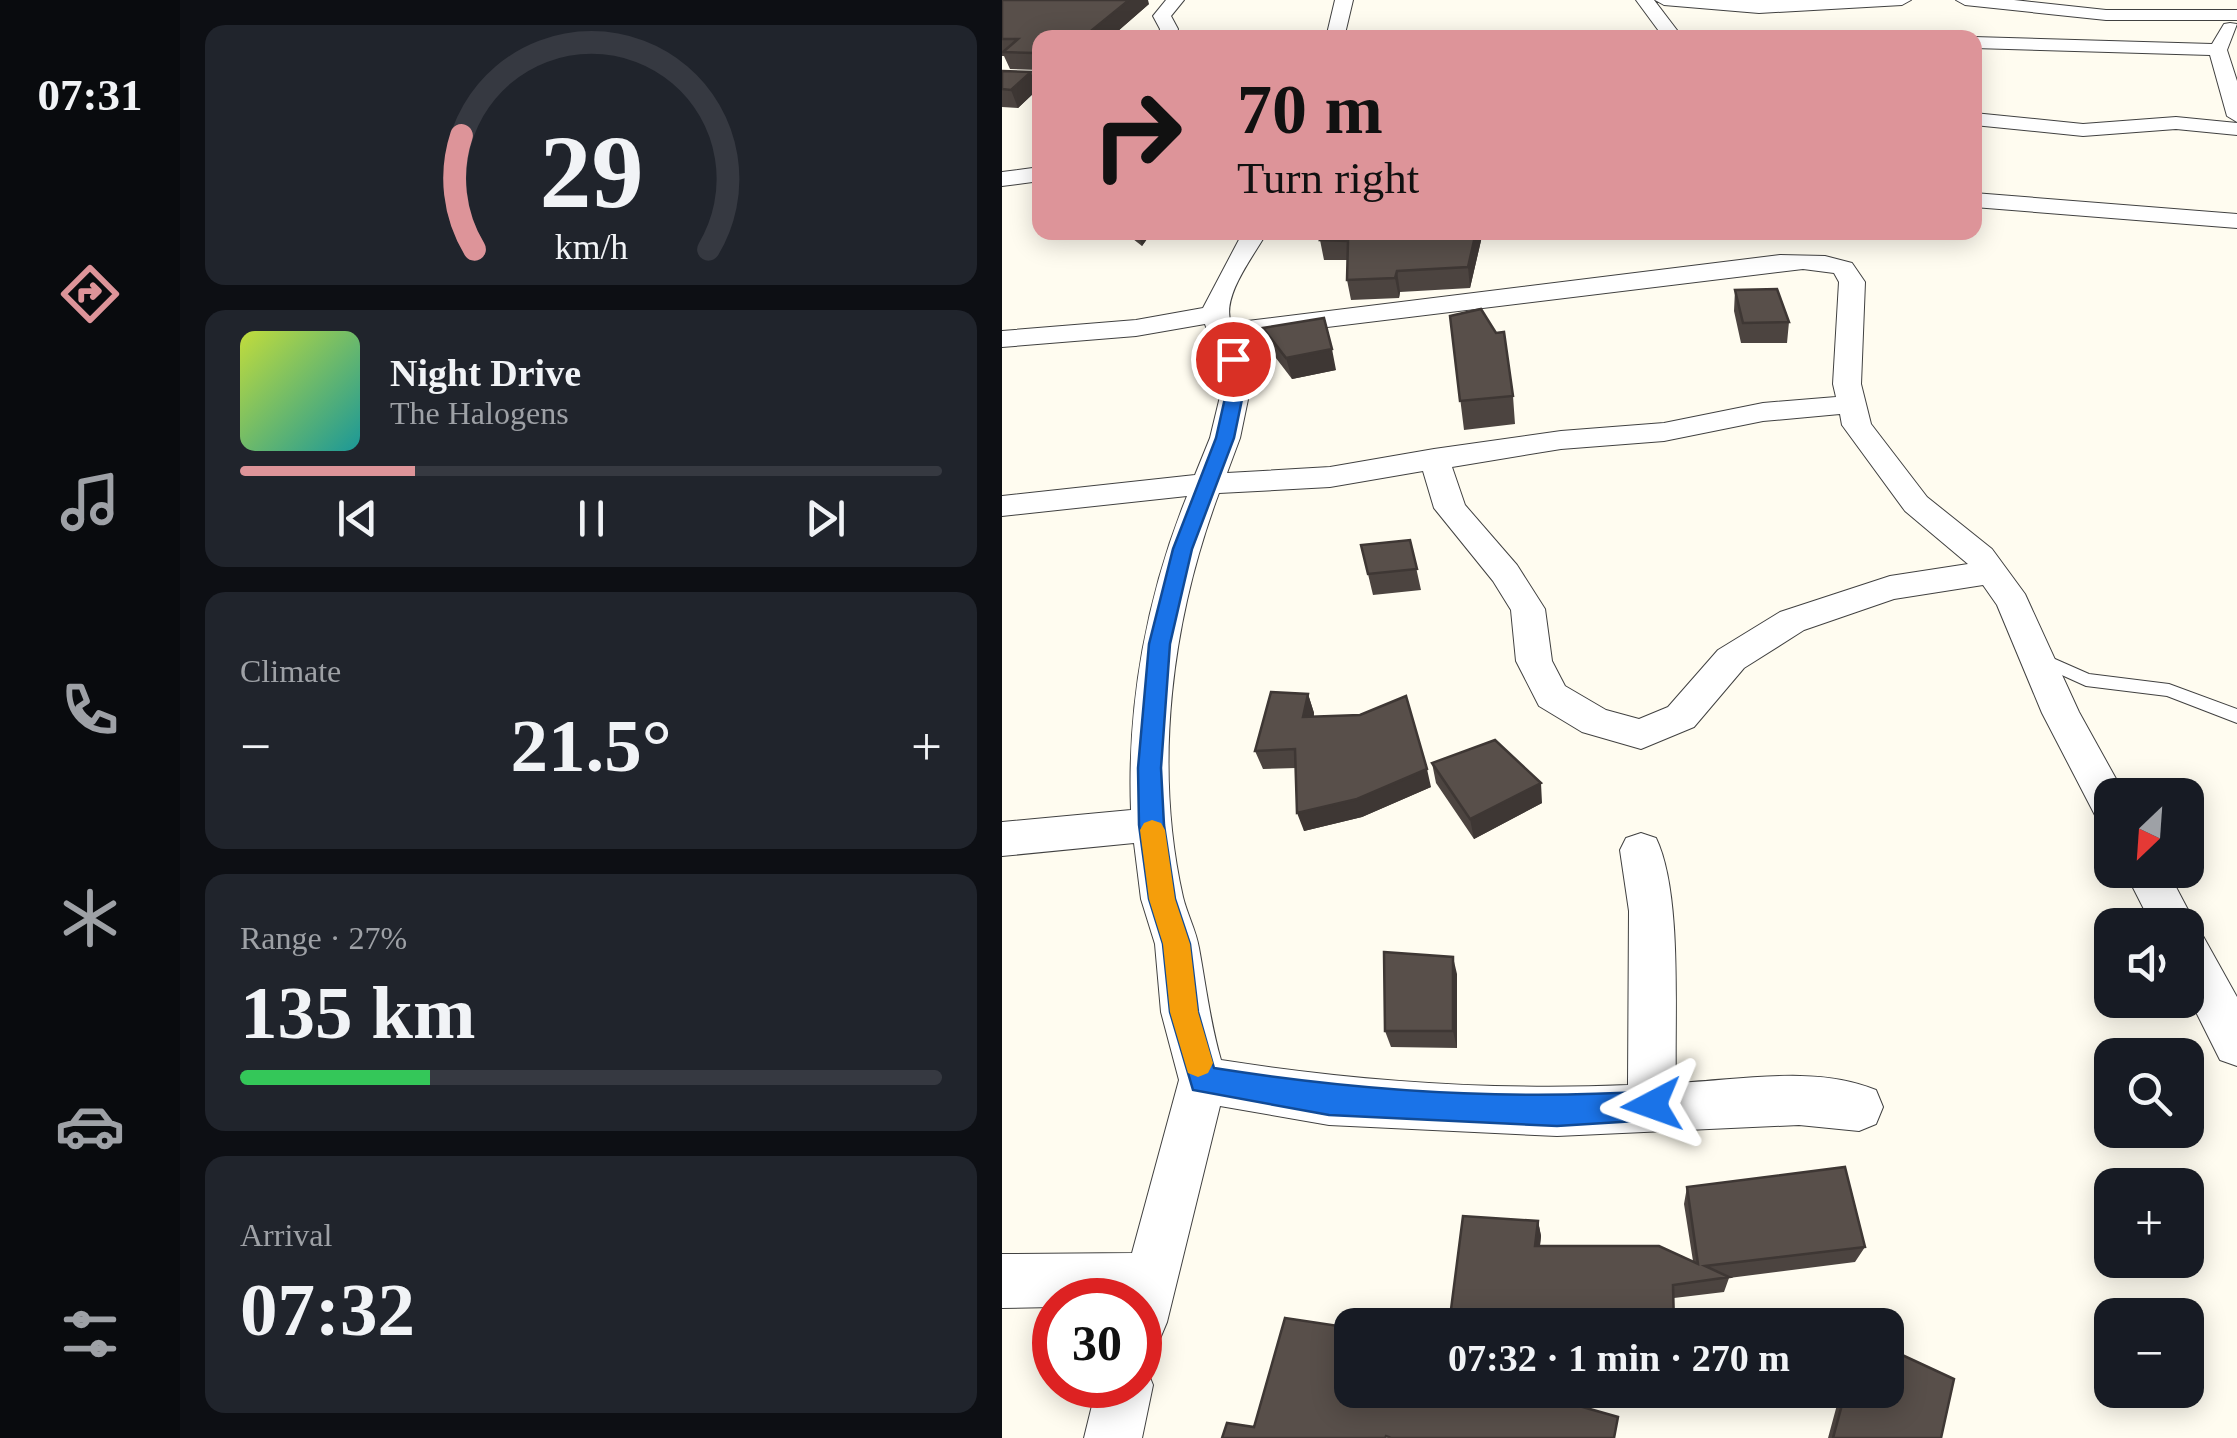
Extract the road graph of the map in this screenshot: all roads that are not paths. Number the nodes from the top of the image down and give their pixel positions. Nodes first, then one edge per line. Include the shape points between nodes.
1 (1176, 0) edge
2 (1344, 0) edge
3 (1645, 0) edge
4 (1664, 0) edge
5 (1902, 0) edge
6 (1965, 0) edge
7 (2232, 0) edge
8 (2002, 4) junction
9 (2236, 14) edge
10 (1168, 30) edge
11 (1336, 30) edge
12 (1668, 30) edge
13 (1980, 30) edge
14 (1982, 40) edge
15 (2218, 50) junction
16 (1002, 79) edge
17 (1032, 80) edge
18 (2236, 116) edge
19 (1982, 120) edge
20 (2236, 129) edge
21 (1032, 175) edge
22 (1002, 180) edge
23 (1982, 201) edge
24 (2236, 221) edge
25 (1251, 240) edge
26 (1219, 323) junction
27 (1002, 339) edge
28 (1851, 404) junction
29 (1434, 458) junction
30 (1206, 484) junction
31 (1002, 506) edge
32 (1990, 572) junction
33 (2039, 658) junction
34 (2236, 716) edge
35 (2096, 778) edge
36 (1152, 825) junction
37 (1002, 840) edge
38 (1641, 850) dead end
39 (2204, 983) edge
40 (2236, 1044) edge
41 (1203, 1080) junction
42 (1652, 1105) junction
43 (1860, 1107) dead end
44 (1150, 1278) edge
45 (1002, 1282) edge
46 (1032, 1286) edge
47 (1119, 1408) edge
48 (1112, 1438) edge

1 - 10 street via 1162,16
2 - 11 street
3 - 12 street
4 - 5 street via 1759,8
6 - 8 street
7 - 9 street
8 - 9 street via 2106,15
8 - 13 street
9 - 15 street
14 - 15 street
15 - 18 street
16 - 17 street
19 - 20 street via 2082,130 2176,123
21 - 22 street
23 - 24 street
25 - 26 street via 1218,299
26 - 27 street
26 - 28 street via 1811,260 1843,268 1852,282
26 - 30 street via 1238,380
28 - 29 street
28 - 32 street via 1857,425 1916,504
29 - 30 street via 1330,476
29 - 32 street via 1450,508 1528,609 1534,660 1552,696 1596,722 1641,734 1681,717 1731,659 1792,621 1890,588
30 - 31 street
30 - 36 street via 1182,549 1160,644
32 - 33 street
33 - 34 lane via 2086,680 2169,690
33 - 35 street
36 - 37 street
36 - 41 street via 1184,1012
38 - 42 street via 1650,911
39 - 40 street
41 - 42 street via 1329,1101 1557,1112
41 - 44 street
42 - 43 street via 1799,1101
45 - 46 street
47 - 48 street

